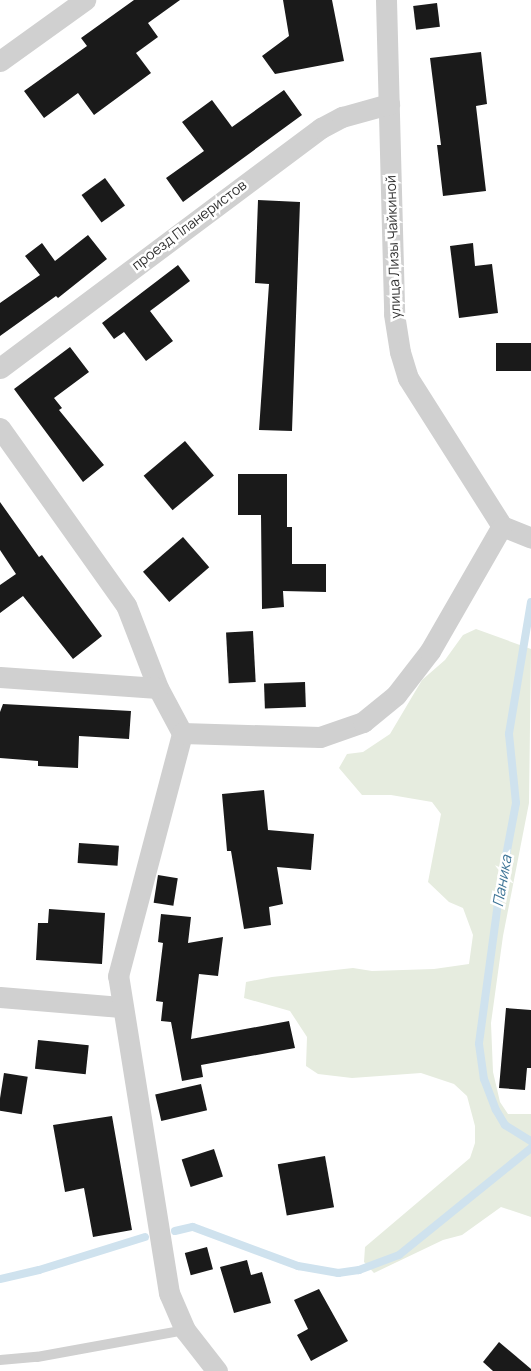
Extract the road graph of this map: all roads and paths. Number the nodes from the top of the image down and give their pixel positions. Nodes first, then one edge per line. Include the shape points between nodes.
1 (85, 0) edge
2 (386, 0) edge
3 (0, 61) edge
4 (389, 104) junction
5 (0, 368) edge
6 (0, 428) edge
7 (502, 526) junction
8 (531, 538) edge
9 (0, 677) edge
10 (158, 688) junction
11 (182, 733) junction
12 (0, 997) edge
13 (121, 1006) junction
14 (185, 1330) junction
15 (0, 1360) edge
16 (216, 1371) edge

1 - 3 street
2 - 4 street, улица Лизы Чайкиной
4 - 5 street, проезд Планеристов via 342,117 321,128
4 - 7 street, улица Лизы Чайкиной via 394,314 400,352 408,378
6 - 10 street via 126,605
7 - 8 street
7 - 11 street via 430,651 396,695 363,722 320,737
9 - 10 street
10 - 11 street
11 - 13 street via 118,976
12 - 13 street
13 - 14 street via 169,1293
14 - 15 lane via 37,1357
14 - 16 street

